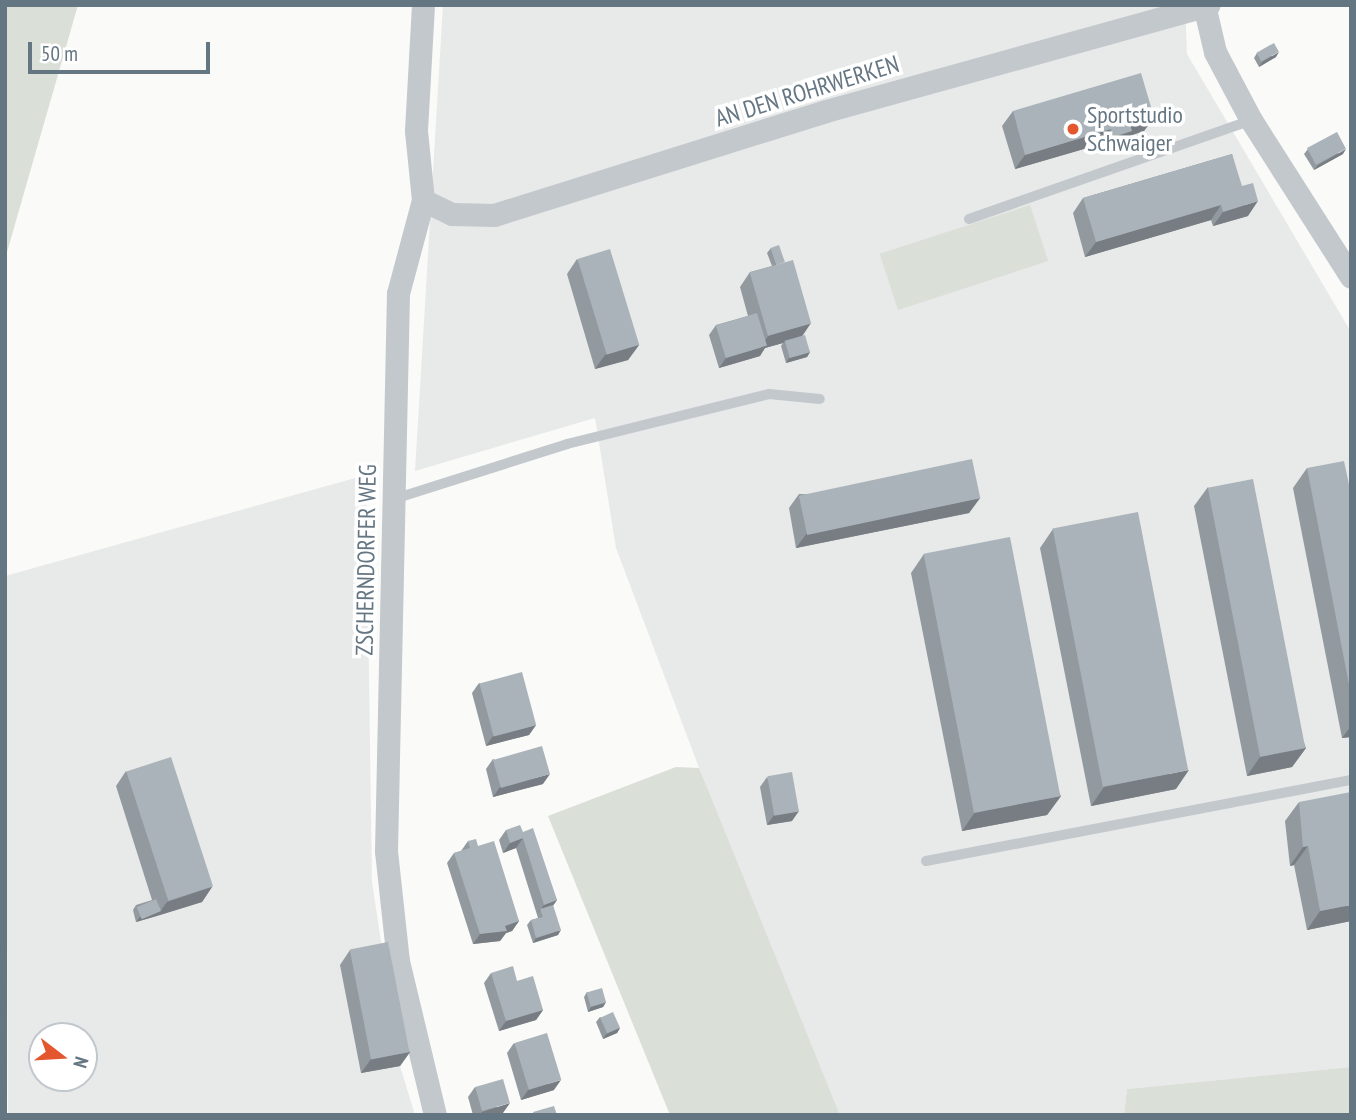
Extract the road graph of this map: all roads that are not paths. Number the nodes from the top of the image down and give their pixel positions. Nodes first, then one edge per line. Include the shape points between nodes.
1 (424, 5) edge
2 (1205, 6) edge
3 (1251, 120) junction
4 (423, 200) junction
5 (969, 219) dead end
6 (1351, 277) edge
7 (820, 399) dead end
8 (394, 499) junction
9 (1351, 780) edge
10 (926, 861) dead end
11 (435, 1115) edge

1 - 4 street, ZSCHERNDORFER WEG via 416,131
2 - 3 street via 1215,52
2 - 4 street, AN DEN ROHRWERKEN via 826,111 495,215 452,214
3 - 5 lane
3 - 6 street
4 - 8 street, ZSCHERNDORFER WEG via 398,293
7 - 8 lane via 769,394 567,444
8 - 11 street, ZSCHERNDORFER WEG via 386,851 398,961
9 - 10 lane

